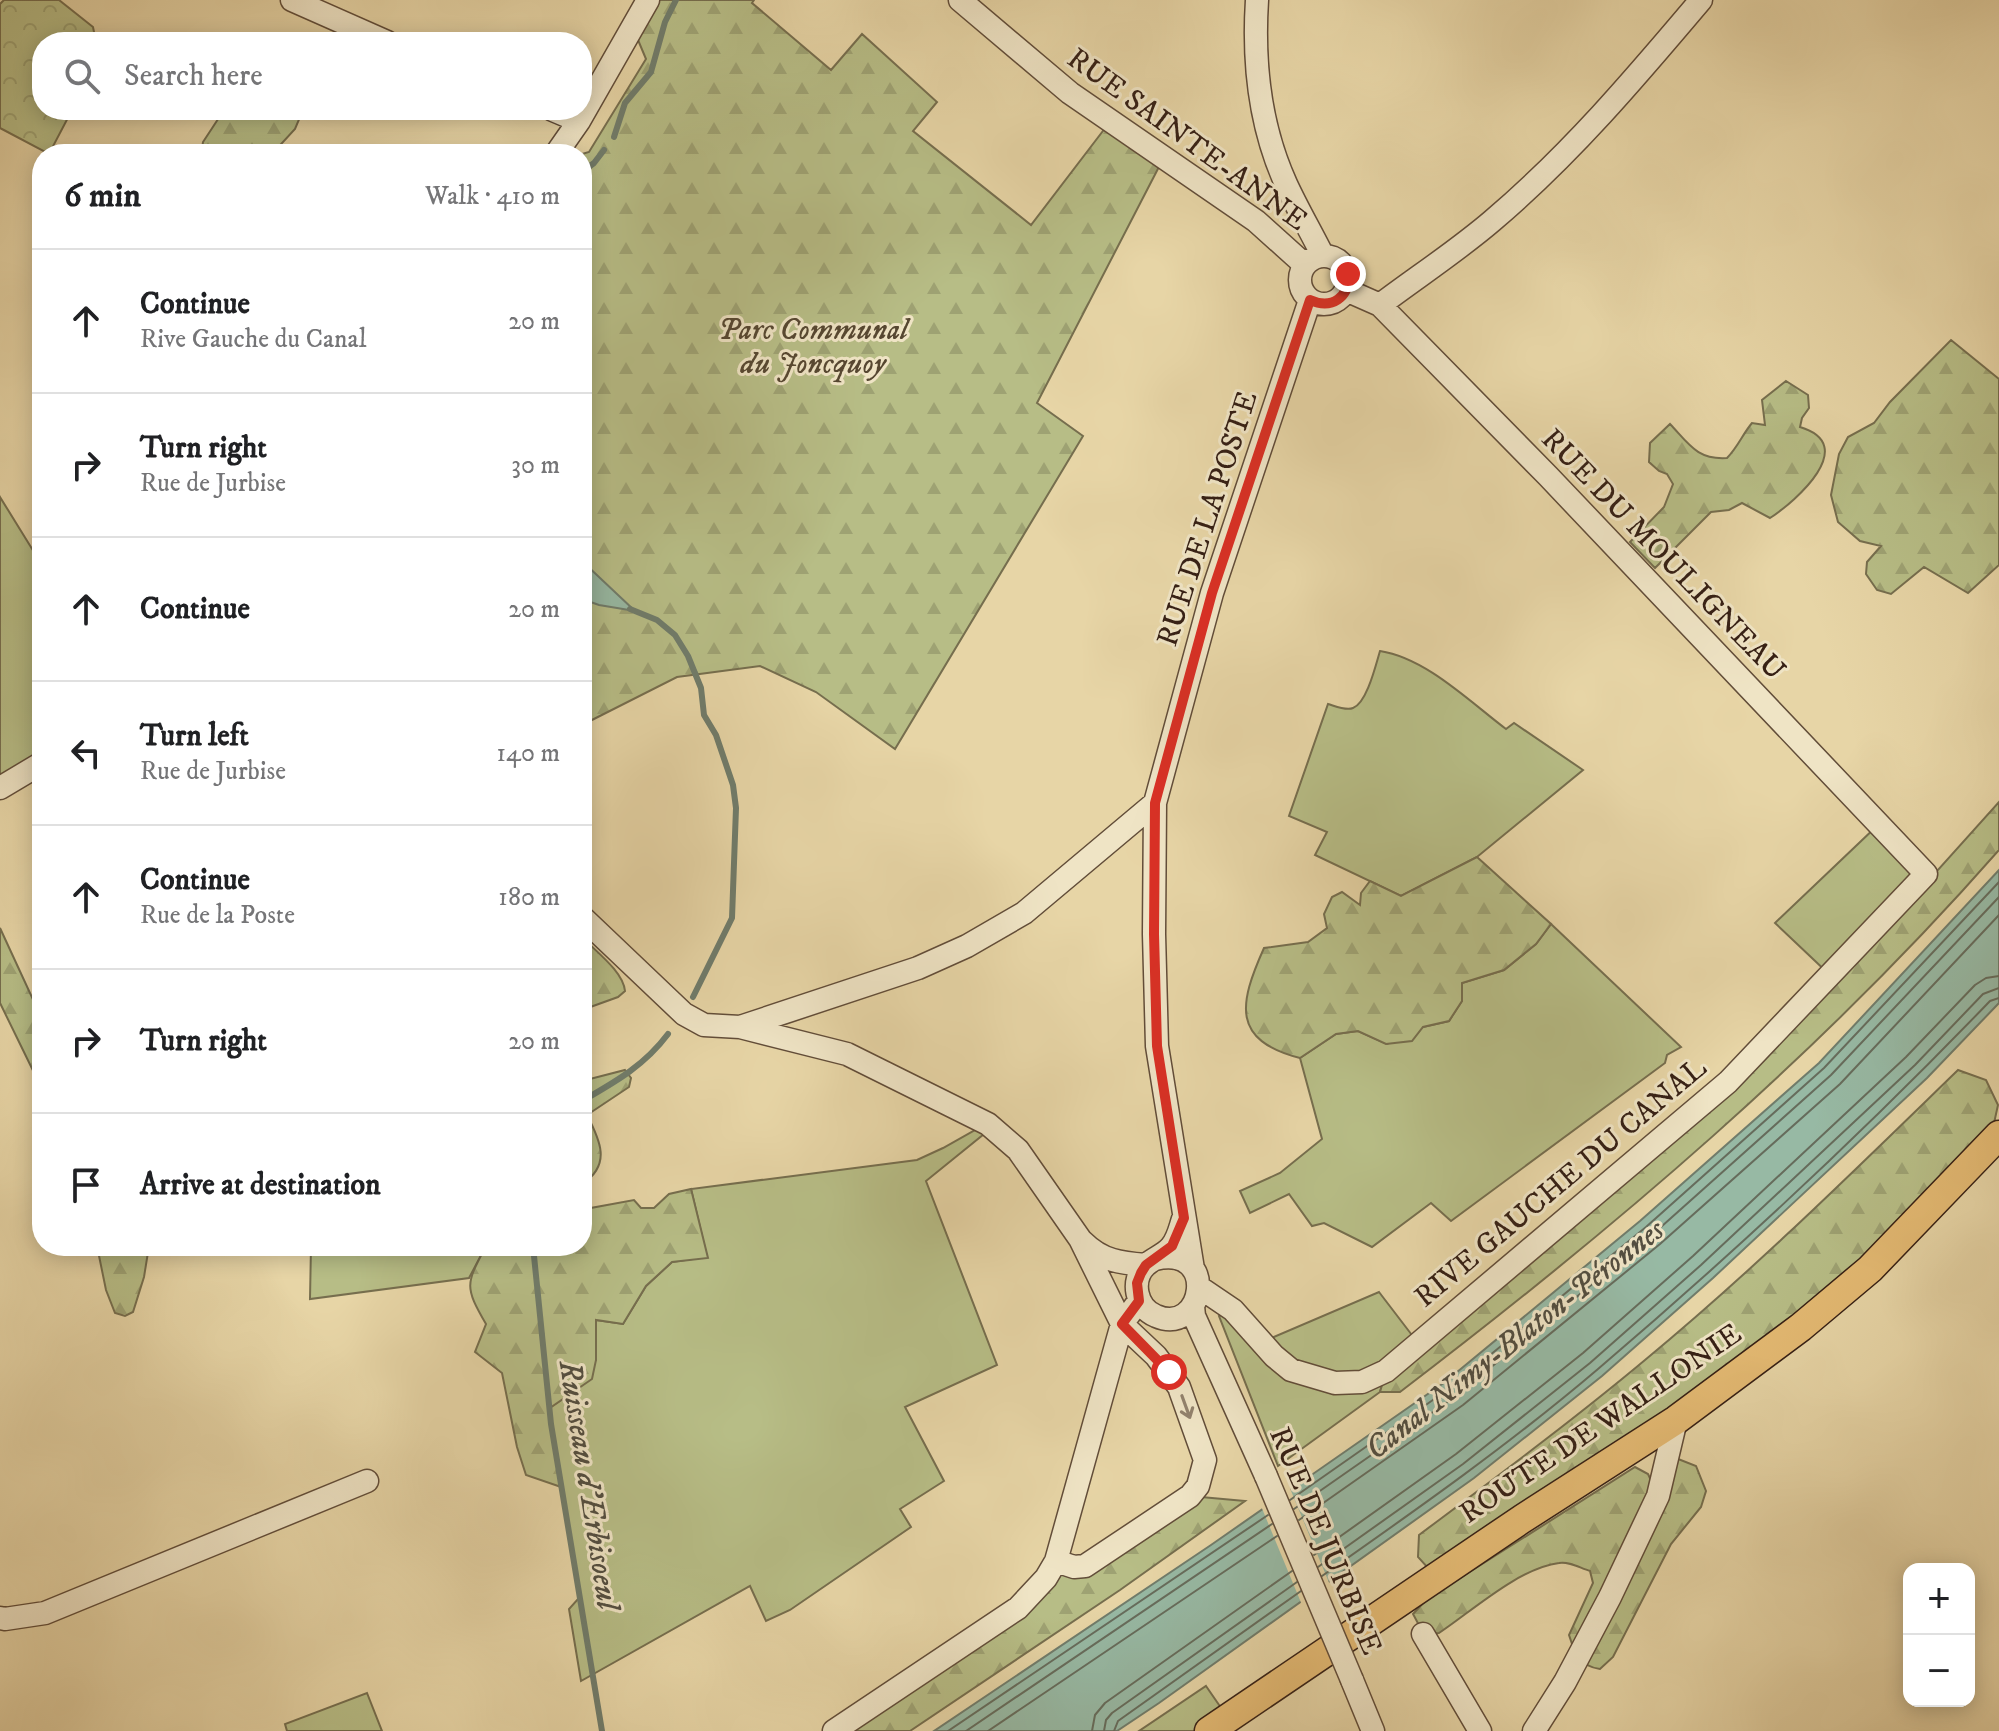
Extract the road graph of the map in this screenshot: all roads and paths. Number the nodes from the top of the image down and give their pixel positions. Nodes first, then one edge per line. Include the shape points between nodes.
1 (292, 0) edge
2 (648, 0) edge
3 (960, 0) edge
4 (1257, 0) edge
5 (1701, 0) edge
6 (364, 32) edge
7 (592, 98) edge
8 (579, 121) edge
9 (563, 144) edge
10 (1314, 260) junction
11 (1346, 290) junction
12 (1310, 300) junction
13 (1380, 305) junction
14 (32, 769) edge
15 (0, 788) edge
16 (1155, 803) junction
17 (1926, 874) joint
18 (592, 927) edge
19 (740, 1027) junction
20 (1999, 1135) edge
21 (1184, 1218) junction
22 (1080, 1239) junction
23 (1151, 1262) junction
24 (1195, 1288) junction
25 (1139, 1301) junction
26 (1157, 1317) junction
27 (1122, 1324) junction
28 (1220, 1376) junction
29 (1676, 1420) junction
30 (367, 1481) dead end
31 (1056, 1561) junction
32 (0, 1618) edge
33 (1423, 1634) dead end
34 (834, 1731) edge
35 (1209, 1731) edge
36 (1373, 1731) edge
37 (1480, 1731) edge
38 (1534, 1731) edge

1 - 6 street
2 - 7 street
3 - 10 street, RUE SAINTE-ANNE via 1070,93
4 - 10 street via 1257,73 1268,131
5 - 13 street via 1531,186
8 - 9 street
10 - 11 street via 1337,259 1348,274
10 - 12 street via 1300,279
11 - 12 street via 1334,303
11 - 13 street, RUE DU MOULIGNEAU
12 - 16 street, RUE DE LA POSTE via 1212,593
13 - 17 street, RUE DU MOULIGNEAU
14 - 15 street
16 - 19 street via 1024,913 967,946 918,968
16 - 21 street via 1157,1046
17 - 24 street, RIVE GAUCHE DU CANAL via 1728,1082 1386,1371 1362,1382 1335,1383 1291,1370 1233,1310
18 - 19 street via 684,1014 704,1025
19 - 22 street via 847,1054 988,1124 1018,1150
20 - 29 main road, ROUTE DE WALLONIE via 1870,1269
21 - 23 street via 1172,1246
21 - 24 street
22 - 23 street via 1111,1260
22 - 27 street
23 - 24 street via 1178,1258
23 - 25 street via 1137,1283
24 - 26 street via 1181,1316
24 - 28 street via 1194,1316
25 - 26 street
25 - 27 street
26 - 28 street via 1195,1343
27 - 31 street
27 -> 31 street via 1179,1387 1205,1460 1203,1473 1190,1496 1085,1566
28 - 36 street, RUE DE JURBISE, bridge
29 - 35 main road, ROUTE DE WALLONIE
29 - 38 street via 1658,1496 1610,1597
30 - 32 street via 45,1613
31 - 34 street via 1018,1608
33 - 37 street

